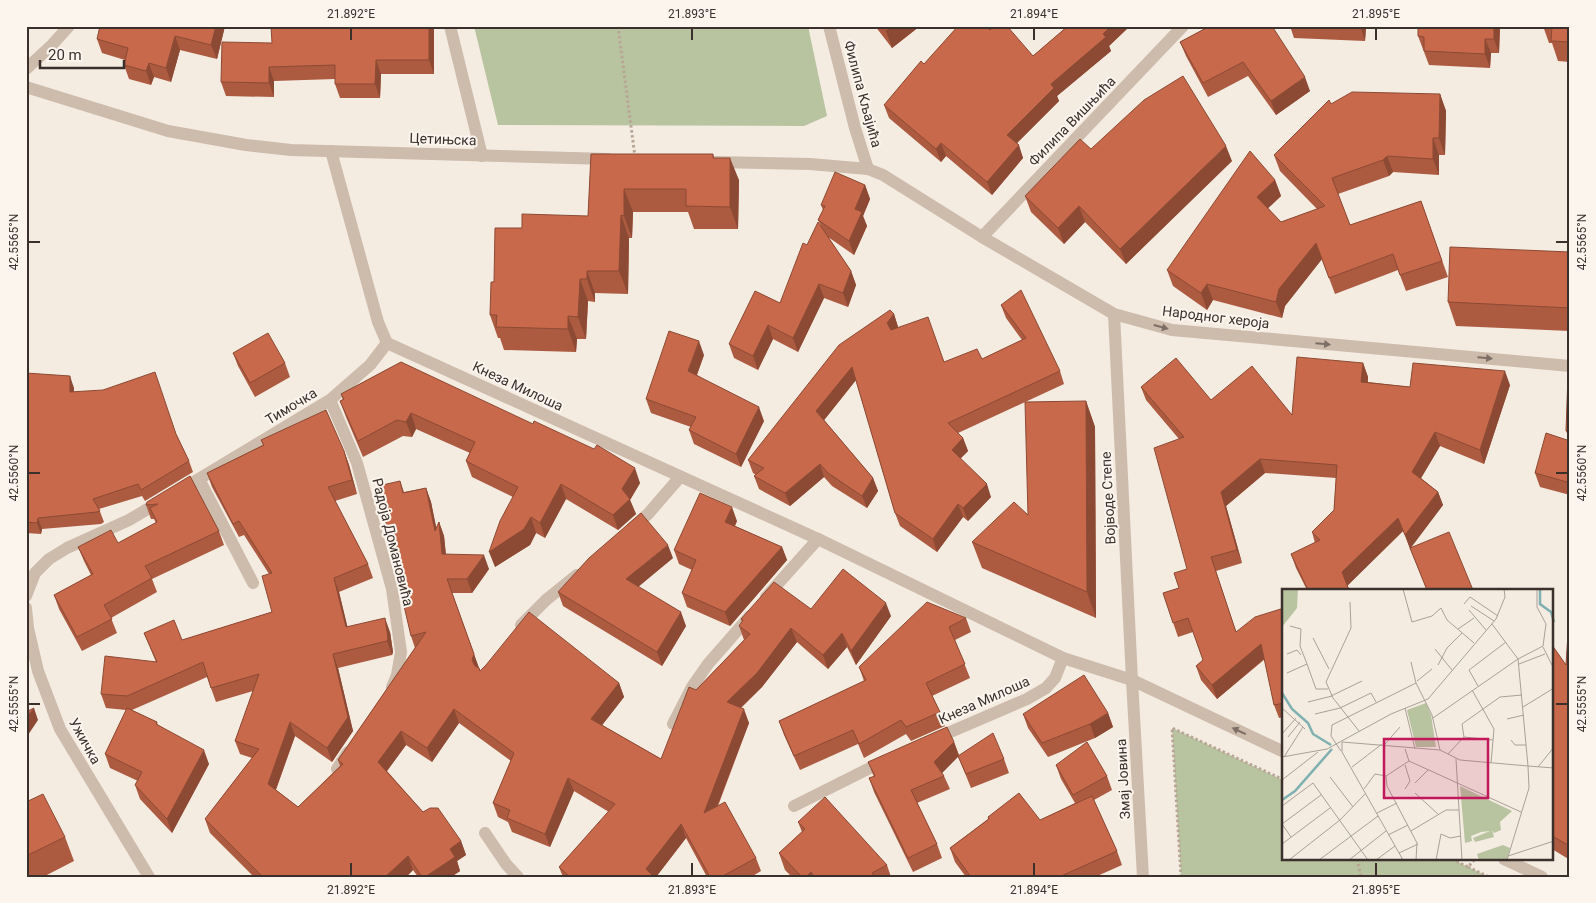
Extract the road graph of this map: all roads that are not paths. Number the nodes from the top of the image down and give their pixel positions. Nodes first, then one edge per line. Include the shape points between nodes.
1 (69, 26) edge
2 (450, 26) edge
3 (829, 26) edge
4 (1183, 26) edge
5 (26, 69) edge
6 (26, 87) edge
7 (331, 151) junction
8 (482, 156) junction
9 (636, 160) edge
10 (704, 162) edge
11 (868, 169) junction
12 (982, 237) junction
13 (1114, 314) junction
14 (387, 343) junction
15 (1570, 366) edge
16 (330, 400) junction
17 (680, 476) junction
18 (199, 479) junction
19 (622, 538) edge
20 (818, 539) junction
21 (588, 566) edge
22 (30, 572) edge
23 (253, 583) dead end
24 (26, 596) edge
25 (26, 608) edge
26 (512, 636) edge
27 (1064, 658) junction
28 (1132, 680) junction
29 (386, 696) edge
30 (673, 724) edge
31 (353, 745) edge
32 (920, 745) edge
33 (1282, 751) edge
34 (893, 757) edge
35 (336, 769) edge
36 (794, 806) dead end
37 (485, 833) dead end
38 (1506, 860) edge
39 (149, 877) edge
40 (518, 877) edge
41 (1143, 877) edge
42 (1542, 877) edge

1 - 5 street
2 - 8 street
3 - 11 street, Филипа Кљајића
4 - 12 street, Филипа Вишњића
6 - 7 street, Цетињска via 168,131 255,146
7 - 8 street, Цетињска
7 - 14 street via 378,322
8 - 9 street, Цетињска
10 - 11 street via 810,164
11 - 12 street, Народног хероја via 883,175
12 - 13 street, Народног хероја
13 -> 15 street, Народног хероја via 1172,330
13 - 28 street, Војводе Степе
14 - 16 street, Тимочка via 370,365
14 - 17 street, Кнеза Милоша
16 - 18 street, Тимочка
16 - 29 street, Радоја Домановића via 357,463 392,589 401,652 397,675
17 - 19 street via 648,514
17 - 20 street, Кнеза Милоша
18 - 22 street, Тимочка via 129,520 55,555
18 - 23 street
20 - 27 street, Кнеза Милоша
20 - 30 street via 708,664
21 - 26 street via 546,600
22 - 24 street
25 - 39 street, Ужичка via 38,671 60,729
27 - 28 street, Кнеза Милоша
27 - 32 street, Кнеза Милоша via 1055,678 1046,688
33 -> 28 street, Кнеза Милоша
28 - 41 street, Змај Јовина
31 - 35 street
34 - 36 street
37 - 40 street
38 - 42 street

